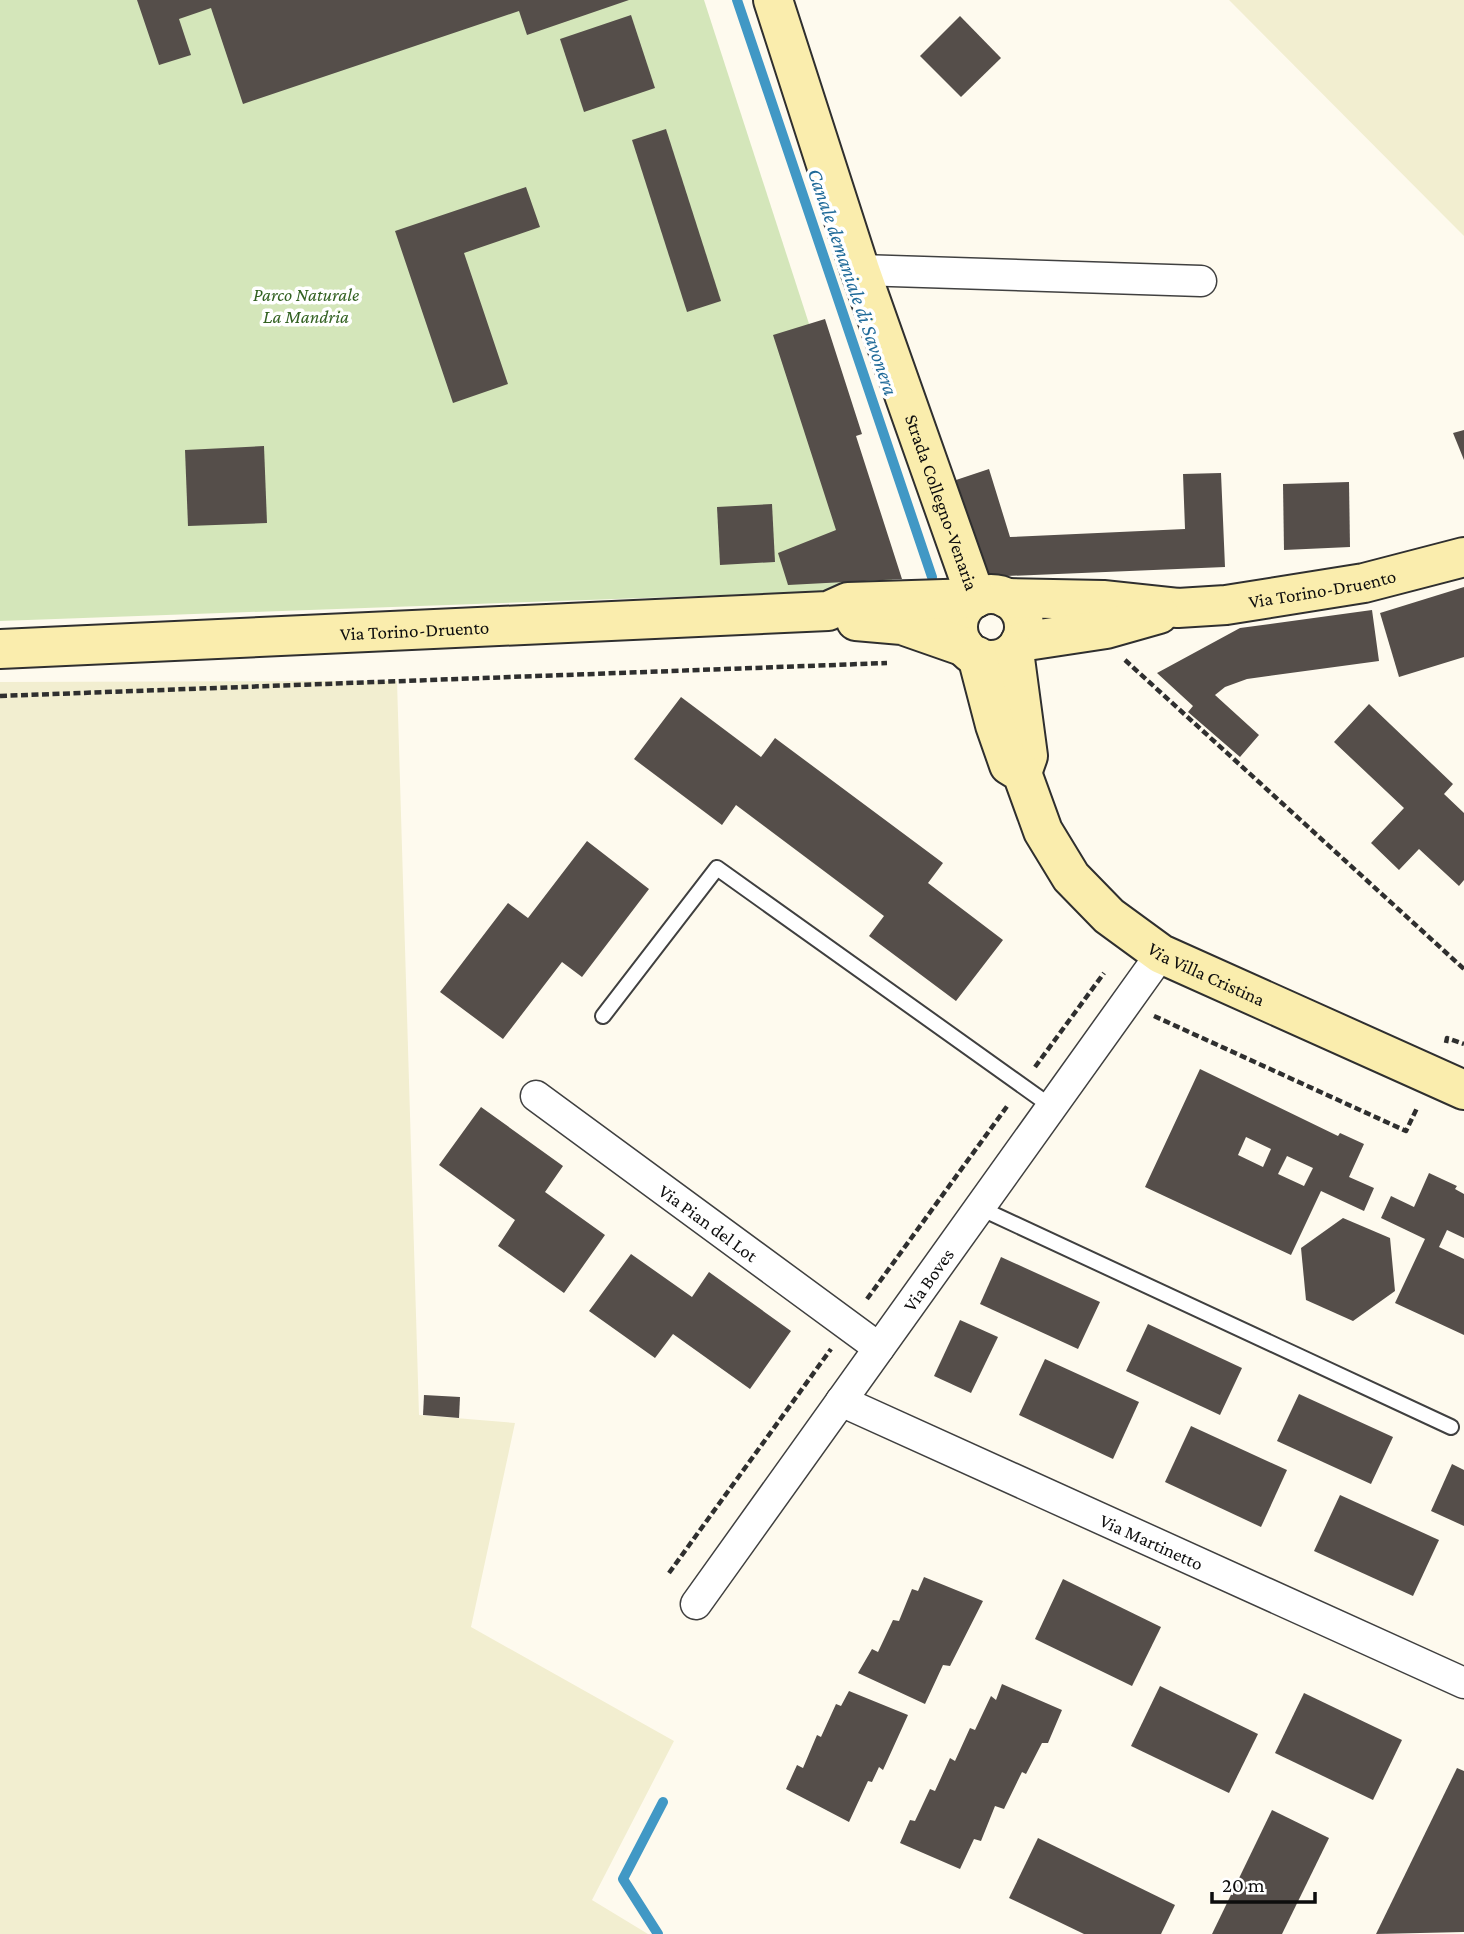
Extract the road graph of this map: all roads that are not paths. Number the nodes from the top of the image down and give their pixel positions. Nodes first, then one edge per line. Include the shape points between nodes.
1 (773, 0) edge
2 (856, 258) junction
3 (1201, 282) dead end
4 (1464, 557) edge
5 (991, 598) junction
6 (1178, 608) junction
7 (828, 611) junction
8 (0, 649) edge
9 (994, 649) junction
10 (1161, 954) junction
11 (603, 1016) dead end
12 (1448, 1083) edge
13 (536, 1096) dead end
14 (1052, 1107) junction
15 (980, 1208) junction
16 (879, 1348) junction
17 (841, 1401) junction
18 (1451, 1427) dead end
19 (696, 1604) dead end
20 (1464, 1684) edge

1 - 2 street, Strada Collegno-Venaria
2 - 3 street
2 - 5 street, Strada Collegno-Venaria
4 - 6 street, Via Torino-Druento via 1364,583
5 - 6 street, Via Torino-Druento via 1103,600
5 - 7 street, Via Torino-Druento via 848,602
5 - 9 street, Strada Collegno-Venaria via 1021,612 1024,622
5 - 9 street via 967,605 959,625
6 - 9 street, Via Torino-Druento via 1106,629
7 - 8 street, Via Torino-Druento
7 - 9 street, Via Torino-Druento via 847,621 902,625
9 - 10 street, Via Villa Cristina via 1028,756 1022,773 1043,831 1071,877 1109,916
10 - 12 street, Via Villa Cristina
10 - 14 street, Via Boves
11 - 14 lane via 717,868
13 - 16 street, Via Pian del Lot
14 - 15 street, Via Boves
15 - 16 street, Via Boves
15 - 18 lane
16 - 17 street, Via Boves
17 - 19 street, Via Boves
17 - 20 street, Via Martinetto

